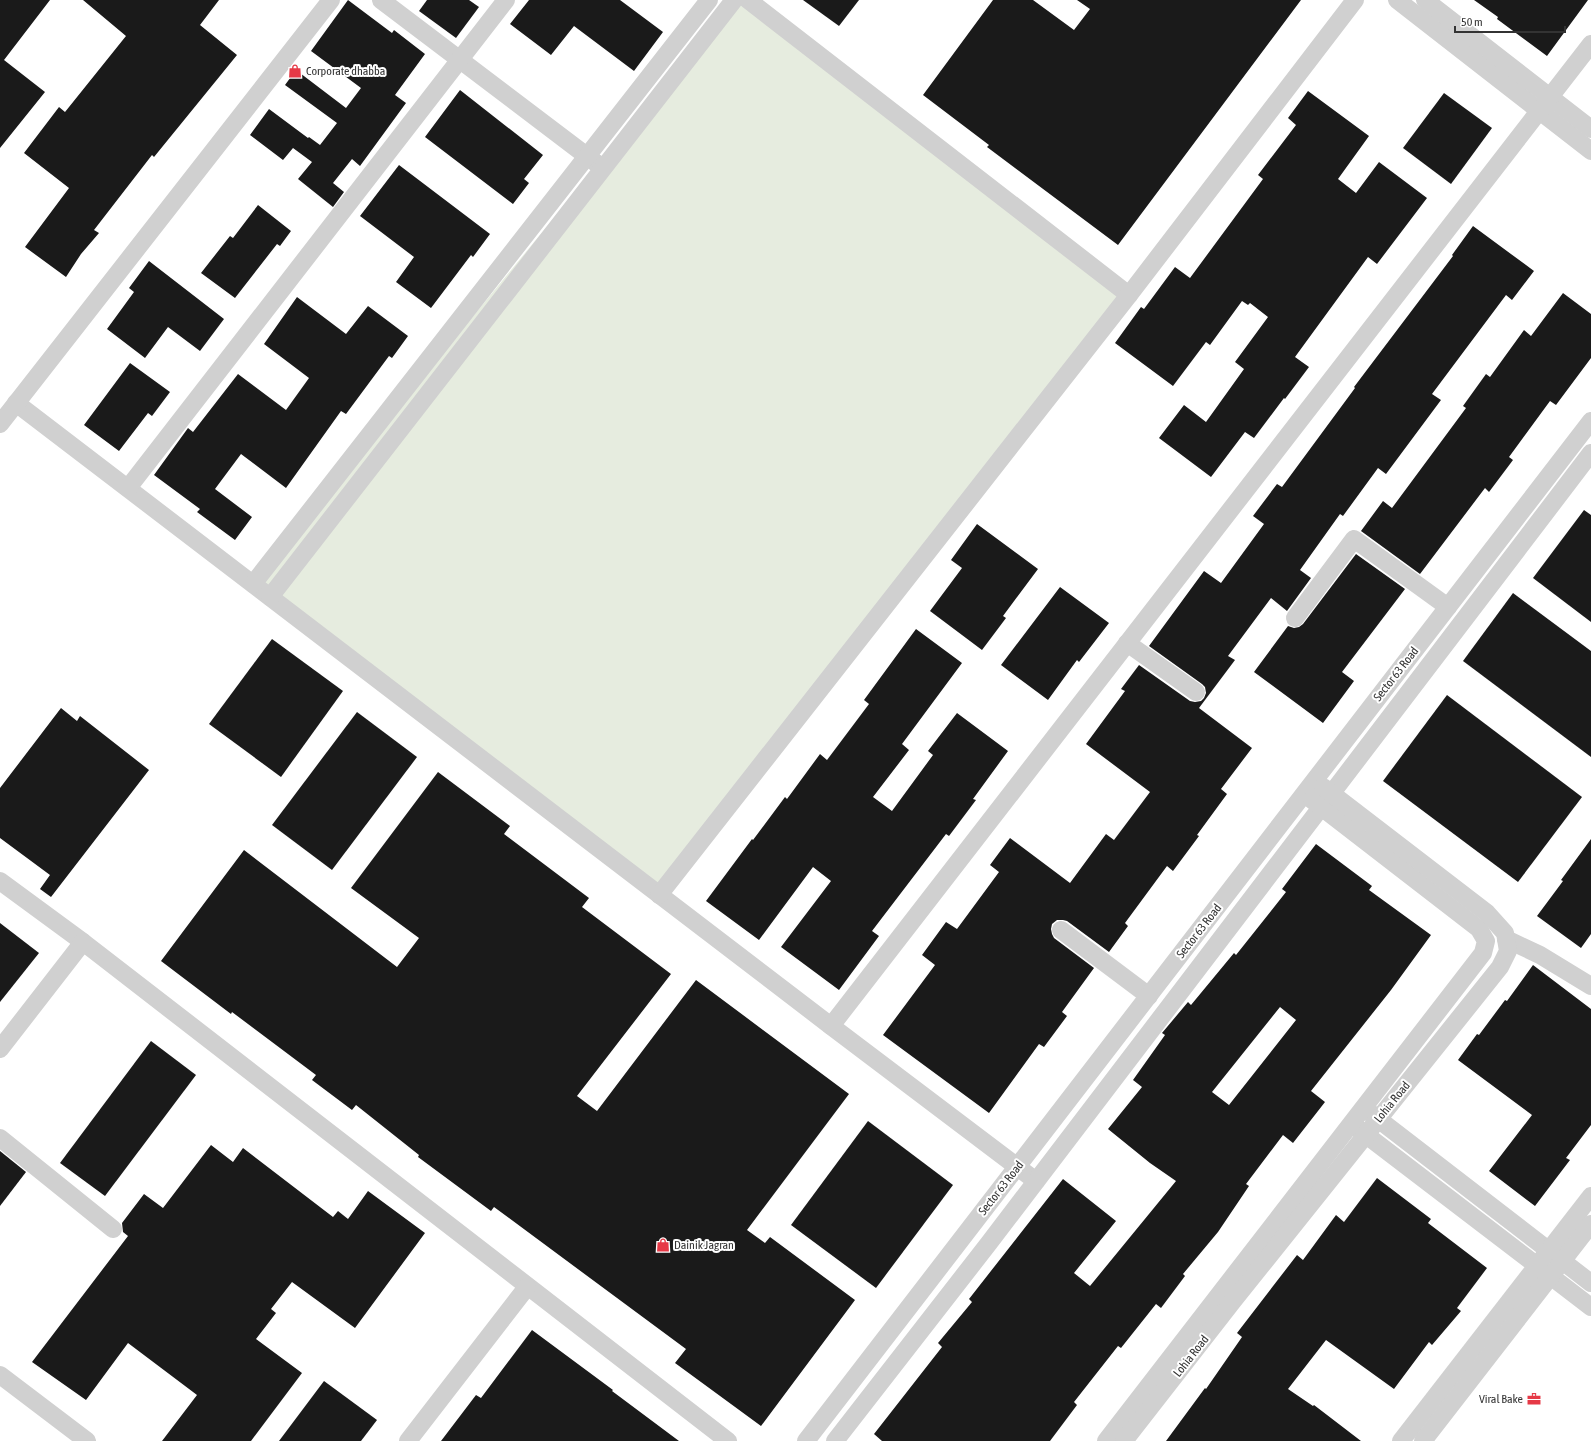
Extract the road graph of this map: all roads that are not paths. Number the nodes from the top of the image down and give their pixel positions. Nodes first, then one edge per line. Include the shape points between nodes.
1 (331, 0) edge
2 (382, 0) edge
3 (506, 0) edge
4 (709, 0) edge
5 (734, 0) edge
6 (748, 0) edge
7 (1355, 0) edge
8 (1397, 0) edge
9 (1425, 0) edge
10 (1591, 44) edge
11 (460, 60) junction
12 (1550, 97) junction
13 (1539, 111) junction
14 (1591, 129) edge
15 (1591, 152) edge
16 (587, 156) junction
17 (603, 169) junction
18 (1129, 295) junction
19 (16, 403) junction
20 (1591, 421) edge
21 (0, 424) edge
22 (1591, 453) edge
23 (128, 488) junction
24 (253, 584) junction
25 (270, 597) junction
26 (1448, 607) junction
27 (1295, 618) dead end
28 (1127, 643) junction
29 (1196, 692) dead end
30 (1309, 788) junction
31 (1326, 800) junction
32 (0, 881) edge
33 (659, 895) junction
34 (1061, 930) dead end
35 (1506, 939) junction
36 (83, 942) junction
37 (1591, 986) edge
38 (1149, 996) junction
39 (831, 1026) junction
40 (0, 1049) edge
41 (1363, 1108) junction
42 (1378, 1120) junction
43 (1352, 1124) junction
44 (1366, 1135) junction
45 (0, 1138) edge
46 (1017, 1167) junction
47 (1036, 1181) junction
48 (1591, 1196) edge
49 (1591, 1224) edge
50 (113, 1229) dead end
51 (1556, 1256) junction
52 (1537, 1266) junction
53 (1551, 1276) junction
54 (1591, 1283) edge
55 (527, 1287) junction
56 (1591, 1307) edge
57 (0, 1375) edge
58 (87, 1441) edge
59 (408, 1441) edge
60 (728, 1441) edge
61 (806, 1441) edge
62 (835, 1441) edge
63 (1106, 1441) edge
64 (1124, 1441) edge
65 (1401, 1441) edge
66 (1423, 1441) edge

1 - 19 street
2 - 11 street
3 - 11 street
4 - 16 street
5 - 17 street
6 - 18 street
7 - 18 street
8 - 13 street
9 - 12 street
10 - 12 street
11 - 16 street
11 - 23 street
12 - 13 street
12 - 14 street
13 - 15 street
13 - 28 street
16 - 17 street
16 - 24 street
17 - 25 street
18 - 33 street
19 - 21 street
19 - 23 street
20 - 26 street, Sector 63 Road
22 - 31 street, Sector 63 Road
23 - 24 street
24 - 25 street
25 - 33 street
26 - 27 street via 1354,539
26 - 30 street, Sector 63 Road
28 - 29 street
28 - 39 street
30 - 31 street
30 - 38 street, Sector 63 Road
31 - 35 street via 1487,913 1505,933
31 - 41 street, Lohia Road via 1479,929 1486,940 1483,953
31 - 47 street, Sector 63 Road
32 - 36 street
33 - 39 street
34 - 38 street
35 - 37 street via 1540,955
35 - 42 street, Lohia Road via 1508,951 1500,967
36 - 40 street
36 - 55 street
38 - 46 street, Sector 63 Road
39 - 46 street
41 - 42 street
41 - 43 street, Lohia Road
42 - 44 street, Lohia Road
42 - 51 street
43 - 44 street
43 - 63 street, Lohia Road
44 - 52 street
44 - 64 street, Lohia Road
45 - 50 street
46 - 47 street
46 - 61 street, Sector 63 Road
47 - 62 street, Sector 63 Road
48 - 51 street
49 - 51 street
51 - 52 street
51 - 53 street
51 - 54 street
52 - 53 street
52 - 65 street
53 - 56 street
53 - 66 street
55 - 59 street
55 - 60 street
57 - 58 street

